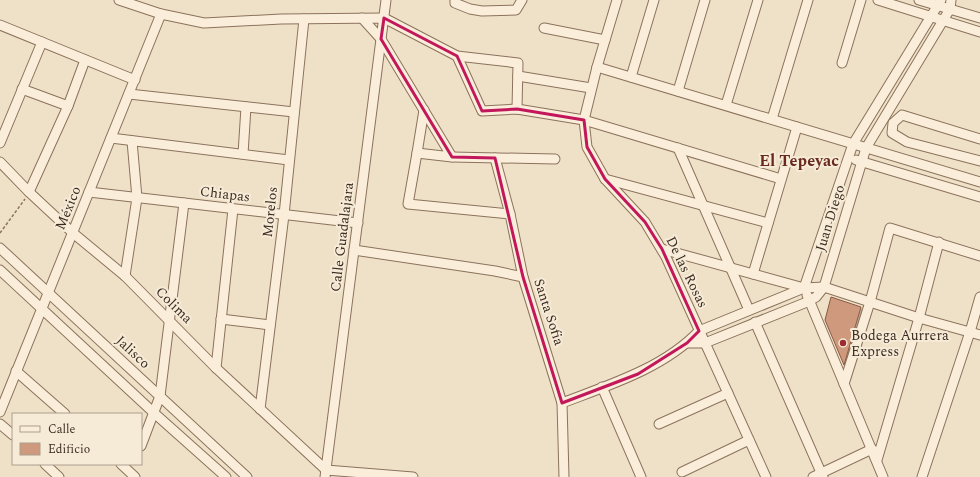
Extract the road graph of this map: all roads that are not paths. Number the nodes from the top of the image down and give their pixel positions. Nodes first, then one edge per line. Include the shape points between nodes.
1 (119, 0) edge
2 (386, 0) edge
3 (455, 0) edge
4 (522, 0) edge
5 (617, 0) edge
6 (654, 0) edge
7 (705, 0) edge
8 (758, 0) edge
9 (808, 0) edge
10 (861, 0) edge
11 (878, 0) edge
12 (919, 0) edge
13 (938, 3) edge
14 (951, 5) edge
15 (161, 14) junction
16 (929, 17) junction
17 (362, 18) junction
18 (384, 18) junction
19 (980, 18) edge
20 (304, 19) junction
21 (943, 21) junction
22 (0, 24) edge
23 (544, 28) dead end
24 (980, 32) edge
25 (381, 39) junction
26 (605, 40) junction
27 (42, 42) junction
28 (457, 56) junction
29 (86, 60) junction
30 (842, 63) dead end
31 (597, 67) junction
32 (518, 76) junction
33 (631, 77) junction
34 (135, 80) junction
35 (591, 88) junction
36 (22, 89) junction
37 (678, 91) junction
38 (129, 94) junction
39 (726, 105) junction
40 (68, 106) junction
41 (246, 107) junction
42 (424, 110) junction
43 (517, 110) junction
44 (294, 112) junction
45 (772, 119) junction
46 (584, 120) junction
47 (797, 127) junction
48 (111, 138) junction
49 (980, 139) edge
50 (132, 141) junction
51 (0, 143) edge
52 (853, 144) junction
53 (678, 148) junction
54 (866, 148) junction
55 (417, 153) junction
56 (243, 154) junction
57 (452, 157) junction
58 (495, 158) junction
59 (849, 158) junction
60 (555, 159) dead end
61 (289, 160) junction
62 (862, 161) junction
63 (980, 161) edge
64 (0, 162) edge
65 (605, 179) junction
66 (781, 179) junction
67 (980, 182) edge
68 (29, 192) junction
69 (89, 192) junction
70 (980, 197) edge
71 (137, 198) junction
72 (184, 203) junction
73 (703, 205) junction
74 (232, 209) junction
75 (510, 214) junction
76 (284, 215) junction
77 (358, 223) junction
78 (768, 223) junction
79 (73, 233) junction
80 (939, 242) junction
81 (0, 248) edge
82 (354, 250) junction
83 (662, 250) junction
84 (980, 256) edge
85 (731, 268) junction
86 (0, 270) edge
87 (753, 274) junction
88 (125, 276) junction
89 (523, 277) junction
90 (824, 287) junction
91 (804, 288) junction
92 (49, 293) junction
93 (980, 296) edge
94 (809, 300) junction
95 (870, 302) junction
96 (42, 308) junction
97 (749, 310) junction
98 (919, 318) junction
99 (221, 319) junction
100 (169, 321) junction
101 (755, 322) junction
102 (270, 325) junction
103 (699, 331) junction
104 (970, 332) junction
105 (980, 335) edge
106 (705, 343) junction
107 (687, 344) junction
108 (216, 368) junction
109 (16, 371) junction
110 (844, 384) junction
111 (602, 388) junction
112 (728, 393) junction
113 (160, 396) junction
114 (562, 403) junction
115 (260, 409) junction
116 (0, 412) edge
117 (153, 412) junction
118 (63, 413) edge
119 (0, 424) edge
120 (659, 424) dead end
121 (12, 434) edge
122 (749, 440) junction
123 (142, 443) edge
124 (872, 449) junction
125 (877, 460) junction
126 (46, 465) edge
127 (122, 465) edge
128 (135, 465) edge
129 (682, 472) dead end
130 (325, 474) edge
131 (132, 476) edge
132 (389, 476) edge
133 (819, 476) edge
134 (59, 477) edge
135 (226, 477) edge
136 (246, 477) edge
137 (413, 477) edge
138 (564, 477) edge
139 (641, 477) edge
140 (766, 477) edge
141 (883, 477) edge
142 (922, 477) edge

1 - 15 street
2 - 18 street, Calle Guadalajara
3 - 4 street via 455,3 482,12 516,10
5 - 26 street, De las Rosas
6 - 33 street
7 - 37 street
8 - 39 street
9 - 45 street
10 - 30 street
11 - 16 street
12 - 13 street
13 - 14 street
13 - 16 street, Juan Diego
14 - 19 street
14 - 21 street, Juan Diego
15 - 20 street via 204,23
15 - 34 street, México
16 - 21 street
16 - 52 street, Juan Diego
17 - 18 street
17 - 20 street
17 - 25 street
18 - 25 street, Calle Guadalajara
18 - 28 street
20 - 44 street, Morelos
21 - 24 street
21 - 54 street, Juan Diego
22 - 27 street
23 - 26 street
25 - 42 street
25 - 77 street, Calle Guadalajara
26 - 31 street, De las Rosas
27 - 29 street
27 - 36 street
28 - 32 street via 518,63
28 - 43 street via 482,111
29 - 34 street
29 - 40 street
31 - 33 street
31 - 35 street, De las Rosas
32 - 35 street
32 - 43 street
33 - 37 street
34 - 38 street, México
35 - 46 street, De las Rosas
36 - 40 street
36 - 51 street
37 - 39 street
38 - 41 street
38 - 48 street, México
39 - 45 street
40 - 68 street
41 - 44 street
41 - 56 street
42 - 55 street
42 - 57 street
43 - 46 street
44 - 61 street, Morelos
45 - 47 street
46 - 53 street
46 - 65 street, De las Rosas via 587,147
47 - 52 street
47 - 66 street
48 - 50 street
48 - 69 street, México
49 - 63 street via 902,115 893,123 892,133 907,142
50 - 56 street
50 - 71 street
52 - 54 street
52 - 59 street, Juan Diego
53 - 66 street
53 - 73 street
54 - 62 street, Juan Diego
54 - 67 street
55 - 57 street
55 - 75 street via 408,204
56 - 61 street
57 - 58 street
58 - 60 street
58 - 75 street
59 - 62 street
59 - 91 street, Juan Diego
61 - 76 street, Morelos
62 - 70 street
62 - 90 street, Juan Diego
64 - 68 street, Colima
65 - 73 street
65 - 83 street, De las Rosas via 645,222
66 - 78 street
68 - 79 street, Colima
69 - 71 street, Chiapas
69 - 79 street, México
71 - 72 street, Chiapas
71 - 88 street
72 - 74 street, Chiapas
72 - 100 street
73 - 78 street
73 - 85 street
74 - 76 street, Chiapas
74 - 99 street
75 - 89 street
76 - 77 street, Chiapas
76 - 102 street, Morelos
77 - 82 street, Calle Guadalajara
78 - 87 street
79 - 88 street, Colima
79 - 92 street, México
80 - 84 street
80 - 95 street via 890,228
80 - 98 street
81 - 92 street, Jalisco
82 - 89 street, Santa Sofia
82 - 130 street, Calle Guadalajara
83 - 85 street
83 - 103 street, De las Rosas
85 - 87 street
85 - 97 street
86 - 96 street
87 - 91 street
88 - 100 street, Colima
89 - 114 street, Santa Sofia
90 - 91 street
90 - 94 street via 816,297
90 - 95 street
91 - 94 street
91 - 97 street
92 - 96 street, México
92 - 113 street, Jalisco
93 - 104 street
94 - 101 street
94 - 110 street
95 - 98 street
95 - 110 street
96 - 109 street, México
96 - 117 street
97 - 103 street
98 - 104 street
98 - 125 street
99 - 102 street
99 - 108 street
100 - 108 street, Colima
100 - 113 street
101 - 106 street
101 - 133 street
102 - 115 street, Morelos
103 - 106 street, De las Rosas
103 - 107 street
104 - 105 street
104 - 142 street
106 - 107 street
106 - 112 street, De las Rosas
107 - 111 street via 638,374
108 - 115 street, Colima
109 - 116 street, México
109 - 118 street
110 - 124 street
111 - 114 street
111 - 139 street
112 - 120 street
112 - 122 street, De las Rosas
113 - 117 street
113 - 136 street, Jalisco
114 - 138 street, Santa Sofia
115 - 130 street, Colima
117 - 123 street
117 - 135 street
119 - 121 street
122 - 129 street
122 - 140 street, De las Rosas
124 - 125 street
124 - 133 street
125 - 141 street
126 - 134 street
127 - 131 street
128 - 131 street
130 - 132 street
132 - 137 street

